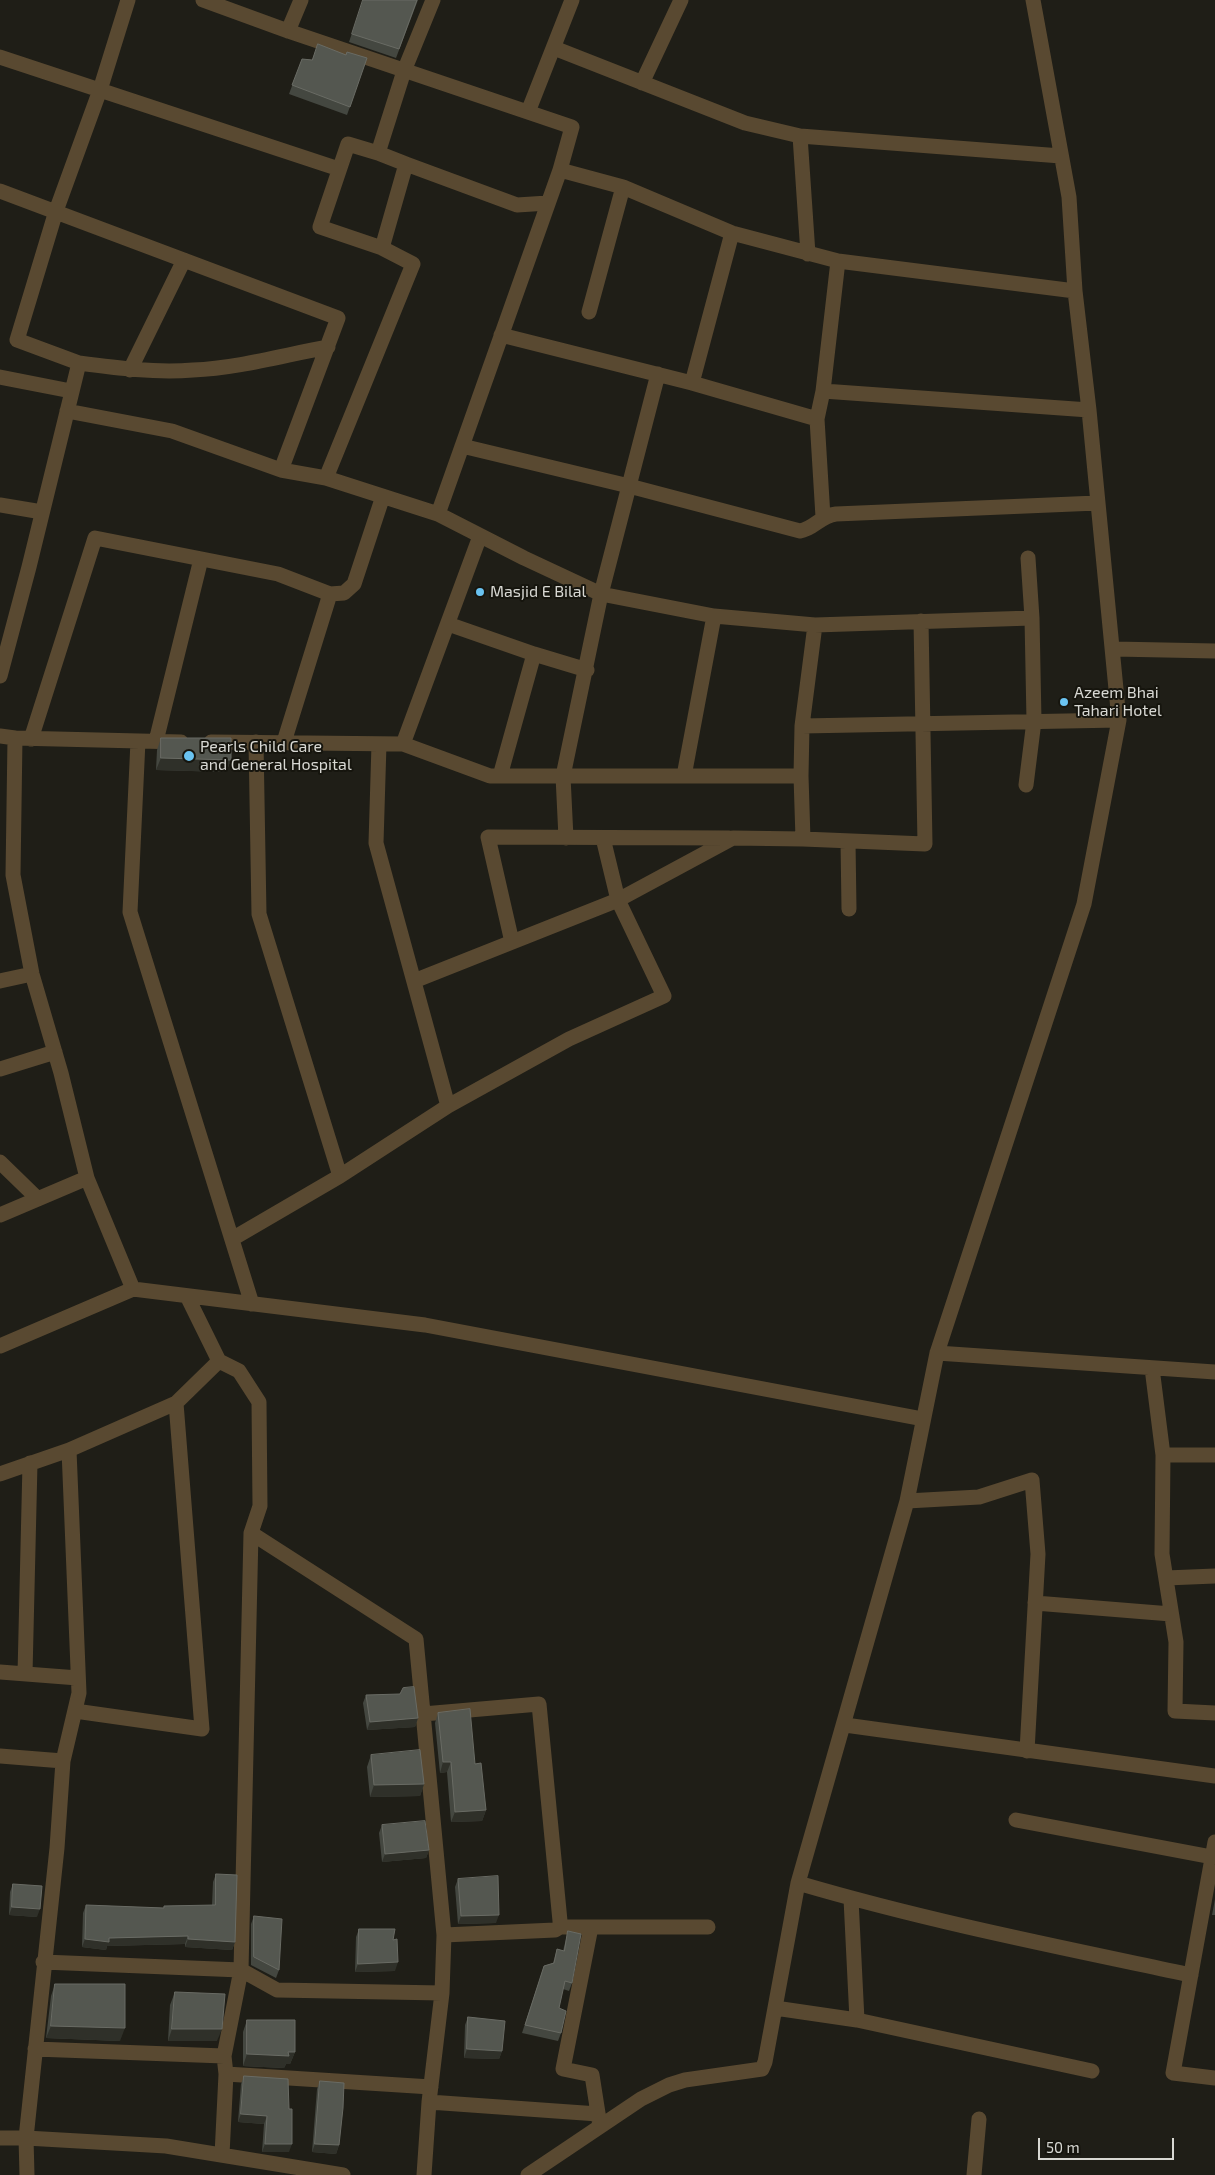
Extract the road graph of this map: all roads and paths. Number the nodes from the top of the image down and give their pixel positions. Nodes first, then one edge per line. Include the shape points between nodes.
1 (128, 0) edge
2 (202, 0) edge
3 (301, 0) edge
4 (433, 0) edge
5 (572, 0) edge
6 (681, 0) edge
7 (1033, 0) edge
8 (288, 31) junction
9 (554, 48) junction
10 (0, 57) edge
11 (404, 71) junction
12 (642, 83) junction
13 (100, 90) junction
14 (528, 112) junction
15 (800, 136) junction
16 (378, 153) junction
17 (1061, 156) junction
18 (406, 164) junction
19 (339, 169) junction
20 (560, 170) junction
21 (623, 187) junction
22 (0, 190) edge
23 (548, 203) junction
24 (56, 211) junction
25 (732, 233) junction
26 (382, 248) junction
27 (808, 254) junction
28 (184, 260) junction
29 (838, 261) junction
30 (1074, 291) junction
31 (589, 312) dead end
32 (501, 335) junction
33 (328, 346) junction
34 (79, 363) junction
35 (130, 370) junction
36 (658, 374) junction
37 (0, 377) edge
38 (692, 383) junction
39 (72, 391) junction
40 (823, 391) junction
41 (1089, 410) junction
42 (66, 411) junction
43 (818, 419) junction
44 (462, 446) junction
45 (281, 470) junction
46 (326, 478) junction
47 (629, 486) junction
48 (383, 496) junction
49 (1097, 503) junction
50 (0, 505) edge
51 (42, 512) junction
52 (438, 514) junction
53 (823, 517) junction
54 (480, 536) junction
55 (1028, 558) dead end
56 (201, 559) junction
57 (330, 594) junction
58 (601, 594) junction
59 (714, 616) junction
60 (1032, 618) junction
61 (921, 622) junction
62 (448, 624) junction
63 (815, 624) junction
64 (1114, 649) junction
65 (1215, 651) edge
66 (534, 654) junction
67 (2, 658) edge
68 (587, 670) junction
69 (0, 676) edge
70 (1119, 720) junction
71 (1034, 721) junction
72 (922, 723) junction
73 (802, 726) junction
74 (7, 737) edge
75 (31, 739) junction
76 (138, 741) junction
77 (156, 741) junction
78 (256, 742) junction
79 (284, 742) junction
80 (379, 744) junction
81 (403, 744) junction
82 (500, 776) junction
83 (563, 776) junction
84 (684, 776) junction
85 (802, 776) junction
86 (1026, 785) dead end
87 (566, 838) junction
88 (603, 838) junction
89 (732, 838) junction
90 (803, 839) junction
91 (848, 841) junction
92 (618, 900) junction
93 (850, 909) dead end
94 (512, 942) junction
95 (32, 974) junction
96 (0, 980) edge
97 (414, 981) junction
98 (55, 1052) junction
99 (0, 1069) edge
100 (448, 1106) junction
101 (0, 1162) edge
102 (340, 1176) junction
103 (87, 1178) junction
104 (38, 1199) junction
105 (0, 1214) edge
106 (232, 1239) junction
107 (133, 1289) junction
108 (187, 1296) junction
109 (252, 1304) junction
110 (0, 1346) edge
111 (937, 1353) junction
112 (219, 1361) junction
113 (1152, 1368) junction
114 (1215, 1372) edge
115 (176, 1403) junction
116 (923, 1418) junction
117 (69, 1450) junction
118 (1215, 1454) edge
119 (1163, 1456) junction
120 (30, 1463) junction
121 (0, 1474) edge
122 (907, 1501) junction
123 (251, 1533) junction
124 (1215, 1576) edge
125 (1166, 1578) junction
126 (1035, 1603) junction
127 (1171, 1614) junction
128 (0, 1672) edge
129 (25, 1674) junction
130 (78, 1678) junction
131 (75, 1711) junction
132 (1215, 1713) edge
133 (423, 1714) junction
134 (844, 1725) junction
135 (1027, 1751) junction
136 (0, 1756) edge
137 (63, 1761) junction
138 (1215, 1776) edge
139 (1016, 1820) dead end
140 (1215, 1842) edge
141 (1212, 1857) junction
142 (798, 1883) junction
143 (852, 1899) junction
144 (560, 1927) junction
145 (591, 1927) junction
146 (708, 1927) dead end
147 (444, 1936) junction
148 (43, 1962) junction
149 (241, 1970) junction
150 (1191, 1976) junction
151 (442, 1993) junction
152 (775, 2008) junction
153 (857, 2020) junction
154 (35, 2049) junction
155 (224, 2056) junction
156 (1092, 2070) dead end
157 (226, 2074) junction
158 (1215, 2078) edge
159 (430, 2095) junction
160 (980, 2119) dead end
161 (599, 2120) junction
162 (0, 2138) edge
163 (26, 2138) junction
164 (222, 2155) junction
165 (253, 2168) edge
166 (27, 2175) edge
167 (342, 2175) edge
168 (424, 2175) edge
169 (528, 2175) edge
170 (974, 2175) edge

1 - 13 street
2 - 8 street
3 - 8 street
4 - 11 street
5 - 9 street
6 - 12 street
7 - 17 street
8 - 11 street
9 - 12 street
9 - 14 street
10 - 13 street
11 - 14 street
11 - 16 street
12 - 15 street via 745,123
13 - 19 street
13 - 24 street
14 - 20 street via 572,127
15 - 17 street
15 - 27 street
16 - 18 street
16 - 19 street via 348,144
17 - 30 street via 1069,197
18 - 23 street via 517,205
18 - 26 street
19 - 26 street via 320,227
20 - 21 street
20 - 23 street
21 - 25 street
21 - 31 street
22 - 24 street
23 - 32 street
24 - 28 street
24 - 34 street via 17,340
25 - 27 street
25 - 38 street
26 - 46 street via 413,264
27 - 29 street
28 - 33 street via 338,318
28 - 35 street
29 - 30 street
29 - 40 street
30 - 41 street
32 - 36 street
32 - 44 street
33 - 35 street via 204,369
33 - 45 street
34 - 35 street
34 - 39 street
36 - 38 street
36 - 47 street
37 - 39 street
38 - 43 street
39 - 42 street
40 - 41 street
40 - 43 street
41 - 49 street
42 - 45 street via 172,431
42 - 51 street
43 - 53 street
44 - 47 street
44 - 52 street
45 - 46 street
46 - 48 street
47 - 53 street via 800,531
47 - 58 street
48 - 52 street
48 - 57 street via 354,584 344,593
49 - 53 street
49 - 64 street
50 - 51 street
51 - 67 street
52 - 54 street
54 - 58 street
54 - 62 street
55 - 60 street
56 - 57 street via 278,574
56 - 75 street via 95,538
56 - 77 street
57 - 79 street
58 - 59 street
58 - 68 street
59 - 63 street
59 - 84 street
60 - 61 street
60 - 71 street
61 - 63 street
61 - 72 street
62 - 66 street
62 - 81 street
63 - 73 street
64 - 65 street
64 - 70 street
66 - 68 street
66 - 82 street
67 - 69 street
68 - 83 street
70 - 71 street
70 - 111 street via 1084,904
71 - 72 street
71 - 86 street
72 - 73 street
72 - 91 street via 925,844
73 - 85 street
74 - 75 street
74 - 95 street via 13,875
75 - 76 street
76 - 77 street
76 - 106 street via 130,912
77 - 78 street
78 - 79 street
78 - 102 street via 259,914
79 - 80 street
80 - 81 street
80 - 97 street via 376,843
81 - 82 street via 490,776
82 - 83 street
83 - 84 street
83 - 87 street
84 - 85 street
85 - 90 street
87 - 88 street
87 - 94 street via 488,837
88 - 89 street
88 - 92 street
89 - 90 street
89 - 92 street
90 - 91 street
91 - 93 street
92 - 94 street
92 - 100 street via 664,996 569,1039
94 - 97 street
95 - 96 street
95 - 98 street
97 - 100 street
98 - 99 street
98 - 103 street
100 - 102 street
101 - 104 street
102 - 106 street
103 - 104 street
103 - 107 street
104 - 105 street
106 - 109 street
107 - 108 street
107 - 110 street
108 - 109 street
108 - 112 street
109 - 116 street via 425,1325
111 - 113 street
111 - 116 street
112 - 115 street
112 - 123 street via 239,1371 259,1402 260,1506
113 - 114 street
113 - 119 street
115 - 117 street
115 - 131 street via 202,1729
116 - 122 street
117 - 120 street
117 - 130 street
118 - 119 street
119 - 125 street via 1162,1554
120 - 121 street
120 - 129 street
122 - 126 street via 979,1497 1032,1480 1038,1554
122 - 134 street
123 - 133 street via 416,1639
123 - 149 street
124 - 125 street
125 - 127 street
126 - 127 street
126 - 135 street
127 - 132 street via 1176,1642 1175,1711
128 - 129 street
129 - 130 street
130 - 131 street
131 - 137 street
133 - 144 street via 539,1704
133 - 147 street
134 - 135 street
134 - 142 street
135 - 138 street
136 - 137 street
137 - 148 street via 57,1848
139 - 141 street
140 - 141 street
141 - 150 street
142 - 143 street
142 - 152 street
143 - 150 street
143 - 153 street
144 - 145 street
144 - 147 street via 555,1930
145 - 146 street
145 - 161 street via 563,2069 592,2075
147 - 151 street
148 - 149 street
148 - 154 street
149 - 151 street via 277,1990
149 - 155 street
150 - 158 street via 1173,2073
151 - 159 street
152 - 153 street
152 - 161 street via 762,2069 669,2085
153 - 156 street
154 - 155 street
154 - 163 street
155 - 157 street
157 - 159 street
157 - 164 street
159 - 161 street
159 - 168 street
160 - 170 street
161 - 169 street
162 - 163 street
163 - 164 street via 166,2146
163 - 166 street
164 - 165 street
165 - 167 street

